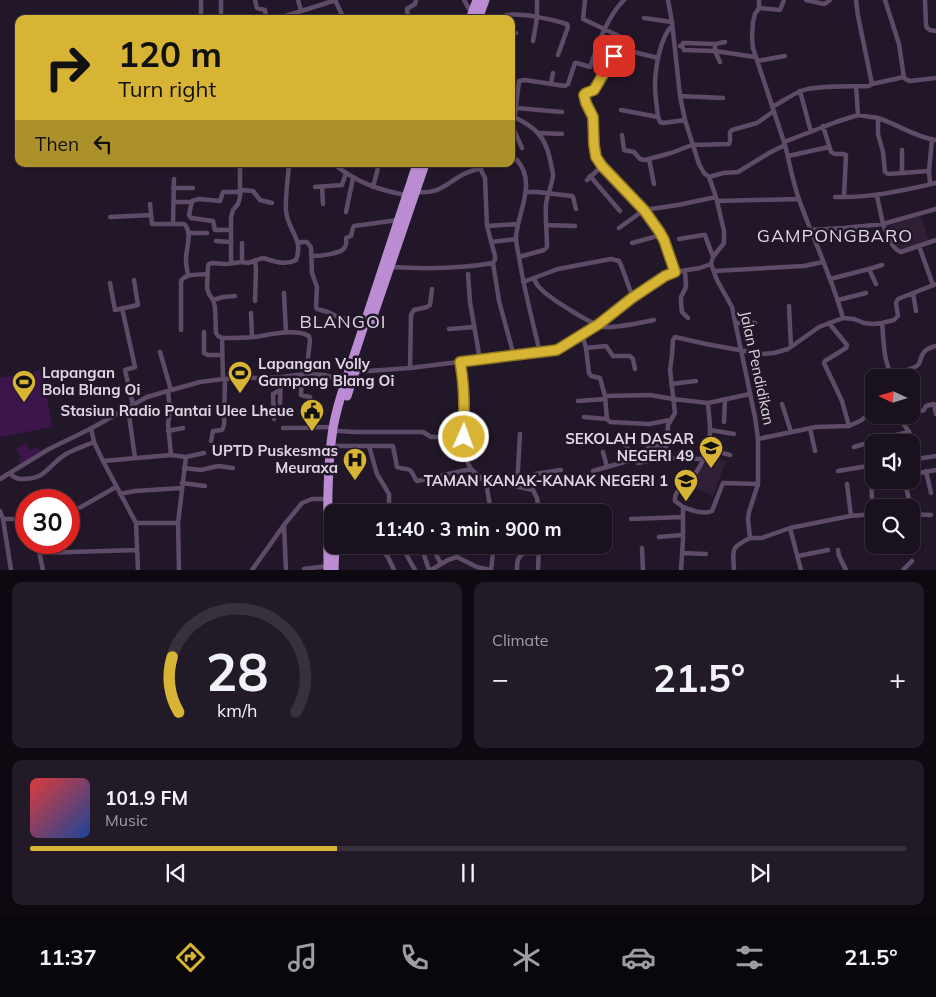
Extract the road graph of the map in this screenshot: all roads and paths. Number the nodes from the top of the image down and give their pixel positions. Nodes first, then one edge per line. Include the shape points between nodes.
1 (201, 0) edge
2 (222, 0) edge
3 (255, 0) edge
4 (298, 0) edge
5 (312, 0) edge
6 (336, 0) edge
7 (417, 0) edge
8 (464, 0) edge
9 (478, 0) edge
10 (485, 0) edge
11 (537, 0) edge
12 (585, 0) edge
13 (624, 0) edge
14 (668, 0) edge
15 (752, 0) edge
16 (784, 0) edge
17 (806, 0) edge
18 (830, 0) edge
19 (856, 0) edge
20 (885, 0) edge
21 (925, 0) edge
22 (758, 1) edge
23 (315, 6) junction
24 (759, 8) junction
25 (301, 10) junction
26 (201, 15) edge
27 (221, 15) edge
28 (266, 15) edge
29 (287, 15) edge
30 (342, 15) edge
31 (408, 15) edge
32 (473, 15) edge
33 (474, 15) edge
34 (475, 15) edge
35 (515, 16) edge
36 (537, 18) junction
37 (644, 18) dead end
38 (672, 24) junction
39 (605, 29) junction
40 (936, 32) edge
41 (534, 41) dead end
42 (725, 42) dead end
43 (715, 44) junction
44 (682, 46) junction
45 (675, 47) junction
46 (622, 49) junction
47 (715, 51) junction
48 (558, 55) dead end
49 (785, 56) dead end
50 (658, 58) junction
51 (756, 59) junction
52 (720, 62) dead end
53 (553, 72) dead end
54 (904, 77) junction
55 (936, 78) edge
56 (551, 84) junction
57 (872, 84) junction
58 (856, 86) junction
59 (800, 91) junction
60 (680, 96) junction
61 (723, 98) dead end
62 (516, 108) junction
63 (773, 109) junction
64 (621, 110) dead end
65 (515, 111) edge
66 (562, 112) dead end
67 (858, 115) junction
68 (658, 118) junction
69 (878, 118) junction
70 (515, 119) edge
71 (685, 120) junction
72 (823, 126) junction
73 (515, 132) edge
74 (811, 132) junction
75 (539, 133) junction
76 (562, 134) dead end
77 (622, 135) dead end
78 (934, 139) edge
79 (785, 144) junction
80 (692, 145) junction
81 (829, 147) junction
82 (522, 148) dead end
83 (902, 150) dead end
84 (788, 156) junction
85 (649, 159) junction
86 (515, 160) edge
87 (602, 166) junction
88 (240, 167) edge
89 (289, 167) edge
90 (338, 167) edge
91 (377, 167) edge
92 (416, 167) edge
93 (424, 167) edge
94 (478, 167) edge
95 (480, 167) edge
96 (928, 171) junction
97 (346, 172) junction
98 (902, 173) junction
99 (709, 177) junction
100 (354, 178) junction
101 (174, 179) dead end
102 (936, 183) edge
103 (654, 184) dead end
104 (930, 184) junction
105 (315, 187) dead end
106 (322, 187) junction
107 (373, 187) junction
108 (174, 188) junction
109 (193, 188) dead end
110 (241, 191) junction
111 (526, 192) junction
112 (411, 194) junction
113 (548, 194) junction
114 (877, 196) junction
115 (835, 197) dead end
116 (844, 197) junction
117 (716, 199) junction
118 (799, 199) junction
119 (173, 202) junction
120 (189, 202) dead end
121 (272, 203) dead end
122 (150, 204) dead end
123 (322, 204) dead end
124 (576, 208) dead end
125 (936, 209) edge
126 (644, 210) junction
127 (620, 211) dead end
128 (346, 212) dead end
129 (151, 215) junction
130 (110, 217) dead end
131 (398, 220) junction
132 (173, 224) junction
133 (518, 224) junction
134 (883, 224) junction
135 (547, 225) junction
136 (487, 226) junction
137 (575, 226) dead end
138 (619, 228) dead end
139 (231, 230) junction
140 (810, 230) junction
141 (189, 232) junction
142 (207, 233) dead end
143 (661, 235) junction
144 (516, 239) junction
145 (679, 239) dead end
146 (936, 240) edge
147 (216, 241) dead end
148 (231, 242) junction
149 (242, 242) dead end
150 (491, 242) junction
151 (632, 243) dead end
152 (298, 245) junction
153 (919, 246) junction
154 (312, 256) junction
155 (519, 257) junction
156 (713, 257) junction
157 (255, 260) junction
158 (242, 262) junction
159 (823, 262) junction
160 (231, 263) junction
161 (493, 263) junction
162 (711, 264) junction
163 (882, 265) dead end
164 (390, 267) junction
165 (869, 270) junction
166 (685, 271) junction
167 (714, 271) junction
168 (675, 272) junction
169 (207, 274) junction
170 (468, 274) dead end
171 (188, 275) junction
172 (830, 278) junction
173 (534, 279) junction
174 (134, 280) dead end
175 (523, 282) junction
176 (110, 283) dead end
177 (876, 284) dead end
178 (935, 285) edge
179 (432, 289) dead end
180 (913, 292) junction
181 (284, 293) dead end
182 (866, 293) dead end
183 (235, 296) dead end
184 (632, 298) junction
185 (213, 300) junction
186 (838, 300) junction
187 (254, 301) dead end
188 (789, 306) dead end
189 (122, 308) junction
190 (916, 311) dead end
191 (251, 313) dead end
192 (688, 318) dead end
193 (843, 318) junction
194 (654, 320) dead end
195 (736, 323) junction
196 (756, 323) dead end
197 (829, 323) junction
198 (882, 323) junction
199 (365, 324) junction
200 (597, 325) junction
201 (474, 327) junction
202 (449, 328) dead end
203 (181, 330) dead end
204 (204, 332) dead end
205 (286, 333) junction
206 (582, 334) junction
207 (252, 337) junction
208 (222, 338) junction
209 (936, 346) edge
210 (791, 347) junction
211 (586, 348) junction
212 (741, 350) junction
213 (160, 352) dead end
214 (540, 353) junction
215 (222, 355) junction
216 (514, 356) junction
217 (480, 360) junction
218 (460, 362) junction
219 (410, 368) junction
220 (635, 369) dead end
221 (888, 369) edge
222 (910, 369) edge
223 (354, 372) junction
224 (304, 374) junction
225 (281, 377) junction
226 (224, 379) junction
227 (346, 380) junction
228 (696, 381) dead end
229 (671, 384) junction
230 (280, 390) junction
231 (169, 391) junction
232 (750, 394) junction
233 (605, 397) junction
234 (672, 399) junction
235 (725, 399) junction
236 (578, 401) dead end
237 (280, 403) dead end
238 (708, 403) junction
239 (782, 404) dead end
240 (131, 406) junction
241 (920, 411) edge
242 (936, 414) edge
243 (584, 417) dead end
244 (865, 418) edge
245 (274, 419) dead end
246 (607, 419) junction
247 (670, 420) junction
248 (724, 422) dead end
249 (904, 424) edge
250 (849, 426) junction
251 (90, 428) junction
252 (183, 428) dead end
253 (283, 428) dead end
254 (308, 428) junction
255 (810, 428) junction
256 (336, 429) junction
257 (710, 430) junction
258 (168, 431) junction
259 (790, 432) junction
260 (909, 432) joint
261 (520, 434) dead end
262 (734, 434) dead end
263 (904, 434) edge
264 (464, 437) junction
265 (758, 439) junction
266 (212, 441) dead end
267 (94, 442) junction
268 (623, 442) dead end
269 (666, 445) junction
270 (865, 445) edge
271 (336, 446) junction
272 (369, 446) junction
273 (854, 447) dead end
274 (648, 448) dead end
275 (708, 449) junction
276 (815, 451) dead end
277 (603, 452) dead end
278 (204, 453) dead end
279 (171, 455) junction
280 (730, 455) dead end
281 (936, 456) edge
282 (186, 457) junction
283 (667, 457) junction
284 (135, 458) junction
285 (920, 458) edge
286 (635, 459) junction
287 (703, 459) junction
288 (102, 461) junction
289 (865, 466) edge
290 (607, 467) junction
291 (184, 468) junction
292 (234, 468) dead end
293 (471, 469) junction
294 (561, 470) dead end
295 (936, 470) edge
296 (593, 471) dead end
297 (838, 471) dead end
298 (926, 471) junction
299 (10, 473) junction
300 (920, 473) edge
301 (482, 479) junction
302 (0, 480) edge
303 (758, 484) junction
304 (847, 484) dead end
305 (182, 485) junction
306 (205, 486) dead end
307 (517, 486) junction
308 (116, 487) junction
309 (533, 490) junction
310 (120, 494) junction
311 (931, 494) dead end
312 (329, 498) junction
313 (334, 504) edge
314 (389, 504) edge
315 (490, 504) edge
316 (538, 504) edge
317 (683, 507) junction
318 (80, 508) edge
319 (0, 511) edge
320 (920, 514) edge
321 (865, 515) edge
322 (931, 515) dead end
323 (851, 516) junction
324 (682, 517) junction
325 (3, 519) junction
326 (15, 519) edge
327 (631, 519) dead end
328 (136, 523) junction
329 (178, 523) junction
330 (284, 525) junction
331 (790, 528) junction
332 (682, 535) junction
333 (659, 537) dead end
334 (750, 538) junction
335 (642, 548) dead end
336 (137, 550) junction
337 (828, 550) dead end
338 (838, 550) dead end
339 (80, 552) edge
340 (682, 553) junction
341 (39, 554) edge
342 (333, 554) edge
343 (386, 554) edge
344 (406, 554) edge
345 (424, 554) edge
346 (436, 554) edge
347 (458, 554) edge
348 (493, 554) edge
349 (522, 554) edge
350 (538, 554) edge
351 (706, 554) dead end
352 (798, 556) junction
353 (457, 557) junction
354 (912, 561) dead end
355 (441, 564) junction
356 (330, 568) edge
357 (304, 569) edge
358 (11, 570) edge
359 (43, 570) edge
360 (138, 570) edge
361 (179, 570) edge
362 (252, 570) edge
363 (286, 570) edge
364 (394, 570) edge
365 (414, 570) edge
366 (430, 570) edge
367 (490, 570) edge
368 (517, 570) edge
369 (538, 570) edge
370 (642, 570) edge
371 (681, 570) edge
372 (734, 570) edge
373 (801, 570) edge
374 (846, 570) edge
375 (903, 570) edge

1 - 26 street
2 - 27 street
3 - 28 street via 257,8 265,10
4 - 25 street
5 - 23 street
6 - 23 street
6 - 30 street
7 - 31 street via 407,9
8 - 32 street
9 - 33 highway
10 - 34 highway
11 - 36 street
12 - 39 street via 583,19
13 - 39 street
14 - 38 street
15 - 22 street
16 - 24 street via 780,10
17 - 18 street via 824,4
19 - 57 street
20 - 54 street
21 - 40 street via 927,26
22 - 24 street
23 - 25 street
24 - 51 street via 753,22 752,37
25 - 29 street
35 - 36 street
36 - 41 street
36 - 48 street via 568,24
37 - 38 street
38 - 45 street
38 - 50 street via 666,32
39 - 46 street via 623,39
39 - 56 street via 590,67 576,63 566,86
42 - 43 street
43 - 44 street via 683,43
43 - 47 street
44 - 45 street
44 - 47 street via 684,50
45 - 60 street
46 - 50 street
46 - 87 street via 614,56 594,90 584,95 593,117 596,157
47 - 51 street
47 - 52 street
49 - 51 street
50 - 68 street via 655,86
51 - 63 street
53 - 56 street
54 - 55 street via 910,81
54 - 57 street
56 - 62 street via 519,80
57 - 58 street
58 - 59 street
58 - 67 street
59 - 63 street
59 - 74 street
60 - 61 street
60 - 71 street
62 - 65 street
62 - 66 street
63 - 79 street
63 - 80 street via 756,123 732,130 729,144
64 - 68 street
67 - 69 street
67 - 72 street
68 - 71 street via 663,124
69 - 78 street
69 - 98 street via 885,172
70 - 75 street
71 - 80 street
72 - 74 street
72 - 81 street
73 - 82 street
74 - 79 street
75 - 76 street
75 - 113 street via 546,145 553,174
77 - 85 street via 624,150 634,152 641,160
78 - 96 street
79 - 84 street
79 - 99 street via 738,172
80 - 85 street
80 - 99 street via 701,169
81 - 84 street
81 - 116 street via 833,154 846,155
83 - 98 street
84 - 118 street
85 - 103 street
86 - 111 street via 523,169
87 - 126 street
87 - 127 street via 589,178
88 - 110 street
89 - 152 street via 286,213
90 - 97 street
91 - 107 street
92 - 112 highway
93 - 112 highway
94 - 112 street via 441,189
95 - 136 street via 485,178
96 - 98 street
96 - 104 street
97 - 100 street
97 - 106 street via 342,185
99 - 117 street
100 - 107 street
100 - 128 street
101 - 108 street
102 - 104 street
104 - 114 street
105 - 106 street
106 - 123 street
107 - 112 street via 386,192
108 - 109 street
108 - 119 street
110 - 121 street via 252,190 260,200
110 - 139 street via 232,213
110 - 139 street via 223,192 220,200 192,201 191,218 213,221 215,230
111 - 113 street
111 - 133 street
112 - 131 highway
112 - 164 highway
113 - 124 street via 572,196
113 - 135 street
114 - 116 street
114 - 134 street
115 - 116 street
117 - 118 street
117 - 126 street
117 - 156 street via 725,237
118 - 140 street
119 - 120 street
119 - 132 street
122 - 129 street
125 - 134 street
126 - 138 street
126 - 143 street
129 - 130 street
129 - 132 street via 152,224
131 - 154 street via 354,226 351,236 346,238 344,250
131 - 199 highway
132 - 141 street via 184,224
133 - 136 street
133 - 144 street
134 - 140 street
134 - 153 street via 897,250 902,252
135 - 137 street
135 - 155 street via 546,248
136 - 150 street
139 - 148 street
140 - 159 street
141 - 142 street
141 - 171 street
143 - 151 street
143 - 168 street
144 - 150 street
144 - 155 street
145 - 156 street via 705,235
146 - 153 street
147 - 148 street
148 - 160 street
149 - 158 street
150 - 161 street via 495,256
152 - 154 street via 302,241 309,244
152 - 157 street via 293,262
153 - 178 street
154 - 199 street via 312,273 317,287 316,308
155 - 175 street
156 - 162 street
157 - 158 street
157 - 187 street
158 - 160 street
159 - 167 street
159 - 172 street
160 - 169 street via 210,263
161 - 164 street via 443,268
161 - 216 street via 499,302
162 - 166 street
162 - 167 street, Jalan Pendidikan
163 - 165 street
164 - 223 highway
165 - 172 street
165 - 177 street
166 - 168 street
166 - 192 street via 686,286 681,303 682,312
167 - 195 street, Jalan Pendidikan
168 - 184 street
169 - 171 street
169 - 185 street via 208,292
170 - 201 street
171 - 203 street via 181,281
172 - 186 street
173 - 175 street
173 - 184 street via 558,269 615,259 621,265
173 - 200 street via 547,294
174 - 189 street via 138,305
175 - 214 street
176 - 189 street via 115,310
178 - 180 street
179 - 219 street via 430,305 414,310 411,315
180 - 190 street
180 - 198 street via 897,299 896,319
181 - 205 street
182 - 186 street
183 - 185 street
184 - 200 street
185 - 208 street via 216,333
186 - 193 street
188 - 210 street
189 - 240 street via 135,367 124,370
191 - 207 street
193 - 197 street
193 - 198 street
194 - 200 street via 618,326
195 - 196 street
195 - 212 street, Jalan Pendidikan
197 - 210 street
197 - 250 street via 847,345 824,363 842,401
198 - 221 street
199 - 227 highway
200 - 206 street
201 - 202 street
201 - 217 street
204 - 215 street via 204,353
205 - 207 street
205 - 224 street via 300,332 309,336
206 - 211 street
206 - 214 street via 557,350
207 - 208 street
208 - 215 street
209 - 222 street via 923,352 919,364
210 - 212 street via 766,354
211 - 220 street via 606,346 613,356 630,356
211 - 233 street via 589,373 600,378
212 - 229 street via 675,337
212 - 232 street, Jalan Pendidikan
213 - 231 street
214 - 216 street
215 - 226 street
216 - 217 street
217 - 218 street
218 - 219 street
218 - 264 street via 464,390
219 - 223 street
223 - 256 highway
224 - 225 street
224 - 227 street
224 - 254 street via 301,395 310,397
225 - 226 street
225 - 230 street
226 - 231 street
226 - 266 street via 224,425 222,430 213,431
227 - 256 highway via 336,413
228 - 229 street
229 - 234 street
230 - 237 street
230 - 245 street via 273,394
231 - 240 street
231 - 258 street
232 - 235 street
232 - 265 street, Jalan Pendidikan
233 - 234 street via 650,395
233 - 236 street
233 - 246 street
234 - 238 street
234 - 247 street via 675,413
235 - 238 street
235 - 248 street
238 - 257 street
239 - 259 street
240 - 251 street
240 - 284 street
241 - 242 street via 934,404
243 - 246 street
244 - 250 street
246 - 247 street via 612,423 637,424
247 - 269 street
249 - 260 street
250 - 255 street
251 - 267 street
251 - 299 street
252 - 258 street
253 - 254 street
254 - 256 street
255 - 259 street
255 - 276 street
256 - 264 street
256 - 271 highway
256 - 312 highway via 329,470
257 - 262 street
257 - 275 street
258 - 279 street
259 - 265 street
260 - 263 street
261 - 307 street
264 - 293 street
265 - 303 street, Jalan Pendidikan
267 - 288 street
267 - 299 street via 68,453 40,476 18,479
268 - 286 street
269 - 274 street
269 - 283 street
270 - 273 street
271 - 272 street
271 - 313 highway
272 - 293 street via 393,446 397,467 409,468 416,481
272 - 314 street via 377,474 389,494
275 - 280 street
275 - 287 street
277 - 290 street
278 - 282 street
279 - 282 street
279 - 284 street
281 - 285 street
282 - 291 street
283 - 286 street via 638,463
283 - 287 street
284 - 288 street
286 - 290 street
287 - 317 street via 693,477 674,495 675,501
288 - 308 street
289 - 297 street
290 - 296 street
291 - 292 street
291 - 305 street
293 - 301 street
294 - 309 street via 535,474
295 - 298 street
298 - 300 street
298 - 311 street
299 - 302 street
301 - 307 street
301 - 315 street
303 - 317 street via 723,483 709,513
303 - 334 street, Jalan Pendidikan via 749,512
304 - 323 street
305 - 306 street
305 - 310 street
305 - 329 street
307 - 309 street
308 - 310 street
308 - 318 street
309 - 316 street
310 - 328 street
312 - 330 street via 302,503
312 - 356 highway
317 - 324 street
319 - 325 street
320 - 322 street
321 - 323 street
323 - 331 street
324 - 327 street
324 - 332 street
325 - 326 street
325 - 358 street
328 - 329 street
328 - 336 street
329 - 361 street
330 - 362 street
330 - 363 street
331 - 334 street via 762,538
331 - 352 street
332 - 333 street
332 - 340 street
334 - 372 street via 736,545
335 - 370 street
336 - 339 street
336 - 360 street
337 - 352 street
338 - 374 street
340 - 351 street
340 - 371 street
341 - 359 street
342 - 356 highway
343 - 364 street
344 - 365 street
345 - 366 street
346 - 355 street
347 - 353 street
348 - 367 street
349 - 368 street via 517,560
350 - 369 street
352 - 373 street
353 - 355 street
353 - 367 street
354 - 375 street
355 - 366 street
356 - 357 street

